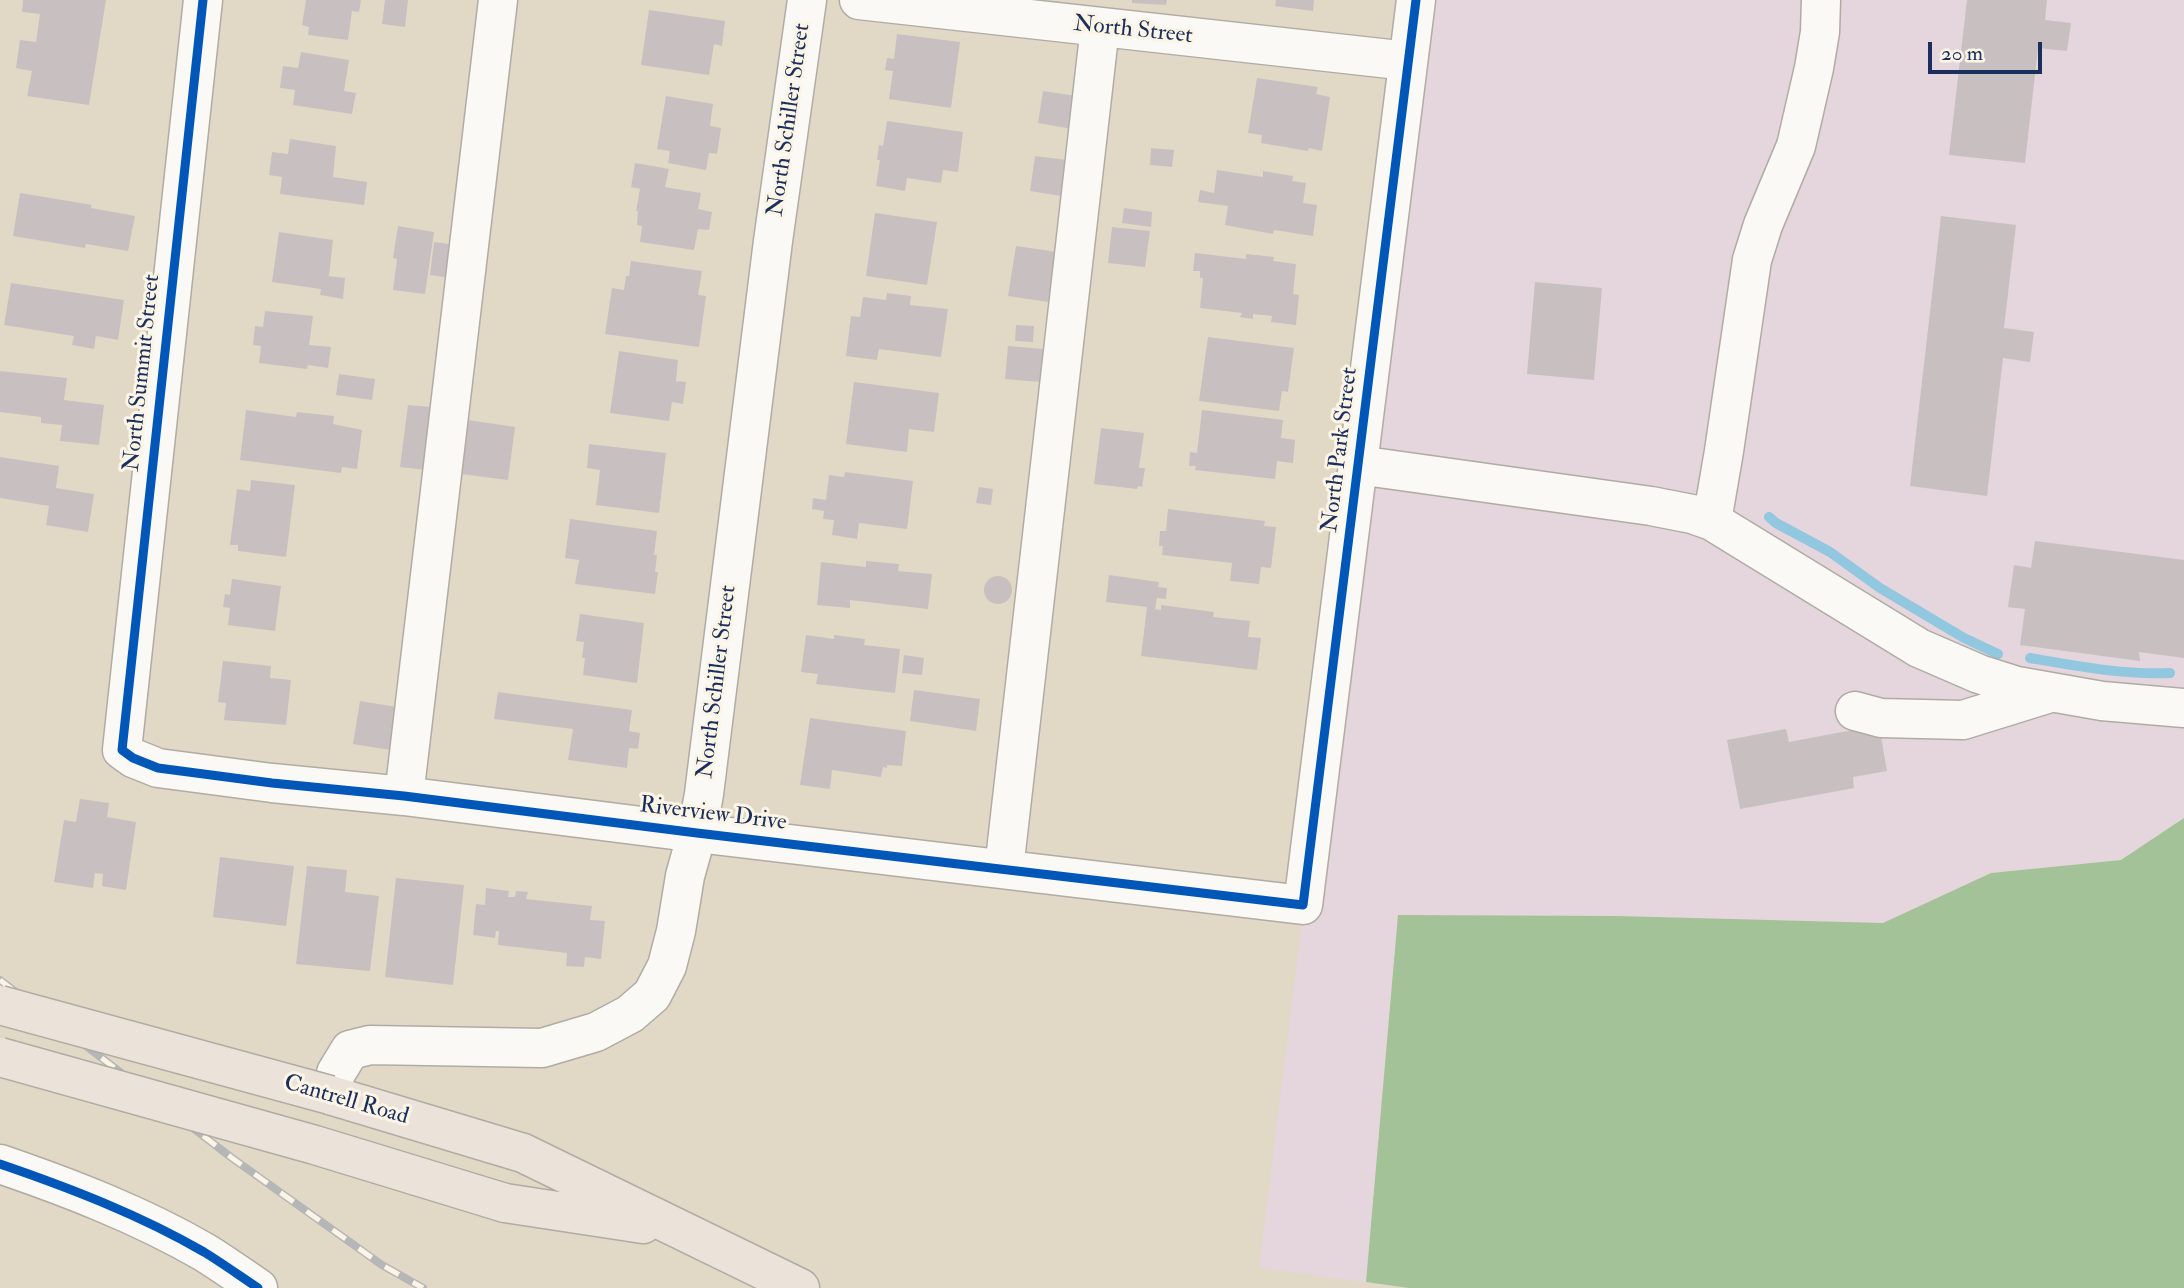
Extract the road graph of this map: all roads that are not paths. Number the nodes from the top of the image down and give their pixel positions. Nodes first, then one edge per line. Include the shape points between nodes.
1 (203, 0) edge
2 (498, 0) edge
3 (807, 0) edge
4 (859, 0) edge
5 (1416, 0) edge
6 (1821, 0) edge
7 (1100, 27) junction
8 (1408, 61) junction
9 (1358, 465) junction
10 (1712, 521) junction
11 (2052, 692) junction
12 (2184, 708) edge
13 (1855, 711) dead end
14 (122, 750) joint
15 (404, 796) junction
16 (697, 833) junction
17 (1004, 869) junction
18 (1303, 905) joint
19 (0, 1005) edge
20 (0, 1057) edge
21 (333, 1084) junction
22 (0, 1164) edge
23 (680, 1230) junction
24 (258, 1288) edge
25 (800, 1288) edge

1 - 14 street, North Summit Street
2 - 15 street
3 - 16 street, North Schiller Street
4 - 7 street, North Street
5 - 8 street, North Park Street
6 - 10 street via 1814,68 1796,146 1752,260
7 - 8 street, North Street
7 - 17 street
8 - 9 street, North Park Street
9 - 10 street via 1651,506
9 - 18 street, North Park Street
10 - 11 street via 1919,648 1979,674
11 - 12 street
11 - 13 street via 1963,720 1881,718
14 - 15 street, Riverview Drive via 158,768
15 - 16 street, Riverview Drive
16 - 17 street, Riverview Drive
16 - 21 street, North Schiller Street via 667,966 652,995 630,1014 596,1032 542,1048 370,1045 350,1050
17 - 18 street, Riverview Drive
19 - 21 main road, Cantrell Road, bridge
20 - 23 main road, Cantrell Road, bridge via 505,1203
21 - 23 main road, Cantrell Road via 523,1153
22 - 24 street via 168,1232
23 - 25 main road, Cantrell Road

